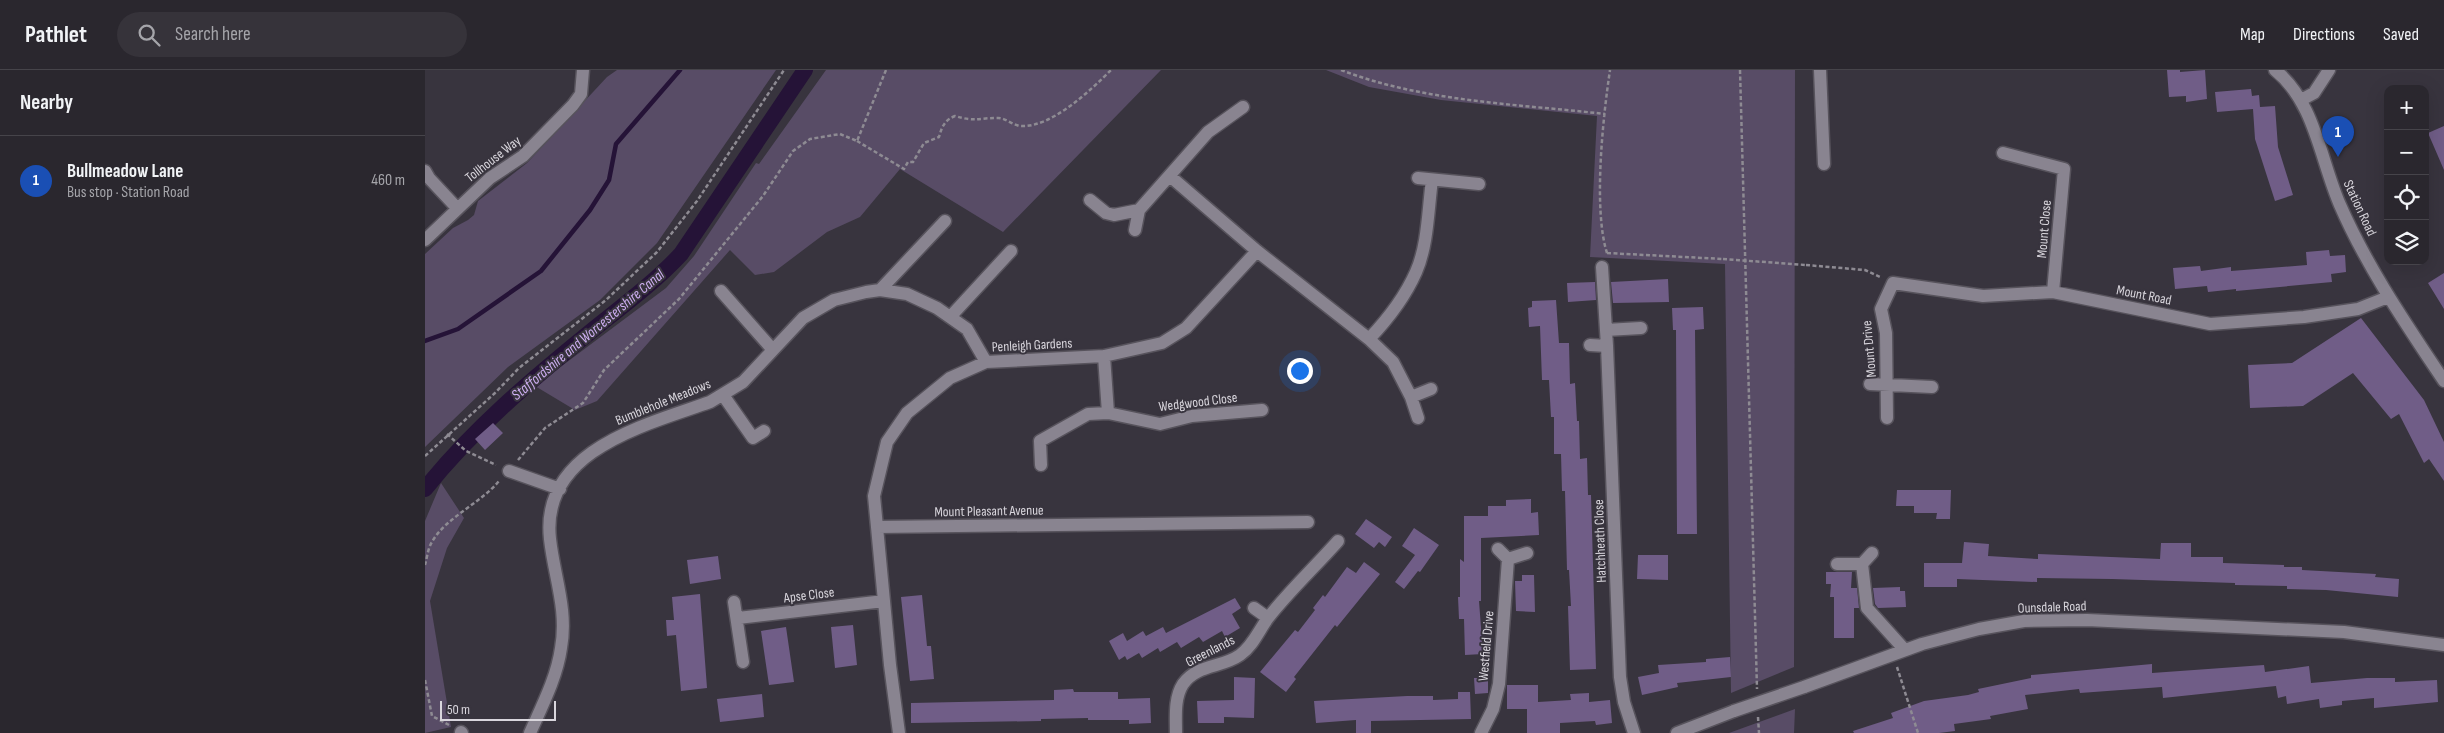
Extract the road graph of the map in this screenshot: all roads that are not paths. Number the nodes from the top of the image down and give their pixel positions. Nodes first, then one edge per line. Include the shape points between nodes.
1 (583, 70) edge
2 (1820, 70) edge
3 (2275, 70) edge
4 (2329, 70) edge
5 (2301, 100) junction
6 (1243, 107) dead end
7 (2003, 153) dead end
8 (1824, 164) dead end
9 (425, 170) edge
10 (1171, 177) junction
11 (1418, 178) dead end
12 (1432, 180) junction
13 (1479, 184) dead end
14 (1090, 200) dead end
15 (457, 208) junction
16 (1139, 210) junction
17 (945, 221) dead end
18 (1135, 230) dead end
19 (425, 240) edge
20 (1011, 251) dead end
21 (1257, 251) junction
22 (1602, 267) road end
23 (1893, 283) joint
24 (880, 290) junction
25 (721, 291) dead end
26 (2053, 292) junction
27 (2387, 297) junction
28 (951, 316) junction
29 (1641, 328) dead end
30 (1606, 330) junction
31 (1369, 339) junction
32 (1590, 345) dead end
33 (1607, 346) junction
34 (773, 350) junction
35 (1105, 356) junction
36 (986, 362) junction
37 (2444, 381) edge
38 (1870, 384) dead end
39 (1887, 385) junction
40 (1932, 387) dead end
41 (1431, 389) dead end
42 (723, 395) junction
43 (1411, 396) junction
44 (1262, 410) dead end
45 (1108, 413) junction
46 (1418, 418) dead end
47 (1887, 418) dead end
48 (763, 431) dead end
49 (1041, 465) dead end
50 (509, 471) road end
51 (560, 489) junction
52 (1308, 522) dead end
53 (877, 527) junction
54 (1338, 541) dead end
55 (1498, 548) dead end
56 (1527, 553) dead end
57 (1872, 553) dead end
58 (1508, 559) junction
59 (1837, 564) dead end
60 (1862, 564) junction
61 (884, 601) junction
62 (734, 602) dead end
63 (1254, 608) dead end
64 (738, 618) junction
65 (1268, 618) junction
66 (2444, 645) edge
67 (1898, 651) junction
68 (743, 662) dead end
69 (530, 733) edge
70 (899, 733) edge
71 (1176, 733) edge
72 (1481, 733) edge
73 (1634, 733) edge
74 (1677, 733) edge

1 - 15 street, Tollhouse Way via 581,94 573,105 523,156 491,178
2 - 8 street
3 - 5 street, Station Road via 2287,80
4 - 5 street via 2314,93
5 - 27 street, Station Road via 2340,204
6 - 10 street via 1208,132
7 - 26 street, Mount Close via 2064,169
9 - 15 street
10 - 16 street
10 - 21 street
11 - 12 street
12 - 13 street
12 - 31 street via 1425,239 1417,271 1391,315
14 - 16 street via 1105,213
15 - 19 street, Tollhouse Way
16 - 18 street
17 - 24 street
20 - 28 street
21 - 31 street
21 - 35 street, Penleigh Gardens via 1186,328 1162,343
22 - 30 street, Hatchheath Close
23 - 26 street, Mount Road via 1983,296
23 - 39 street, Mount Drive via 1881,309 1886,333
24 - 28 street, Bumblehole Meadows via 907,294
24 - 34 street, Bumblehole Meadows via 834,300 803,318
25 - 34 street
26 - 27 street, Mount Road via 2211,324 2358,309
27 - 37 street, Station Road
28 - 36 street, Bumblehole Meadows via 967,329
29 - 30 street
30 - 33 street, Hatchheath Close
31 - 43 street via 1393,362
32 - 33 street
33 - 73 street, Hatchheath Close via 1620,677
34 - 42 street, Bumblehole Meadows via 743,382
35 - 36 street, Penleigh Gardens
35 - 45 street
36 - 53 street, Penleigh Gardens via 950,378 907,413 887,442 874,496
38 - 39 street, Mount Drive
39 - 40 street
39 - 47 street, Mount Drive
41 - 43 street
42 - 48 street via 753,438
42 - 51 street, Bumblehole Meadows via 622,433 593,451 567,474
43 - 46 street
44 - 45 street, Wedgwood Close via 1192,416 1160,424
45 - 49 street, Wedgwood Close via 1088,414 1040,441
50 - 51 street
51 - 69 street, Bumblehole Meadows via 552,504 550,538 564,610 561,648 547,696
52 - 53 street, Mount Pleasant Avenue
53 - 61 street
54 - 65 street, Greenlands
55 - 58 street
56 - 58 street
57 - 60 street
58 - 72 street, Westfield Drive via 1499,684 1493,709
59 - 60 street
60 - 67 street via 1867,608
61 - 64 street, Apse Close
61 - 70 street
62 - 64 street
63 - 65 street
64 - 68 street
65 - 71 street, Greenlands via 1240,655 1206,666 1191,675 1183,685 1177,697
66 - 67 street, Ounsdale Road via 2344,632 2087,620 2024,621
67 - 74 street, Ounsdale Road, bridge

